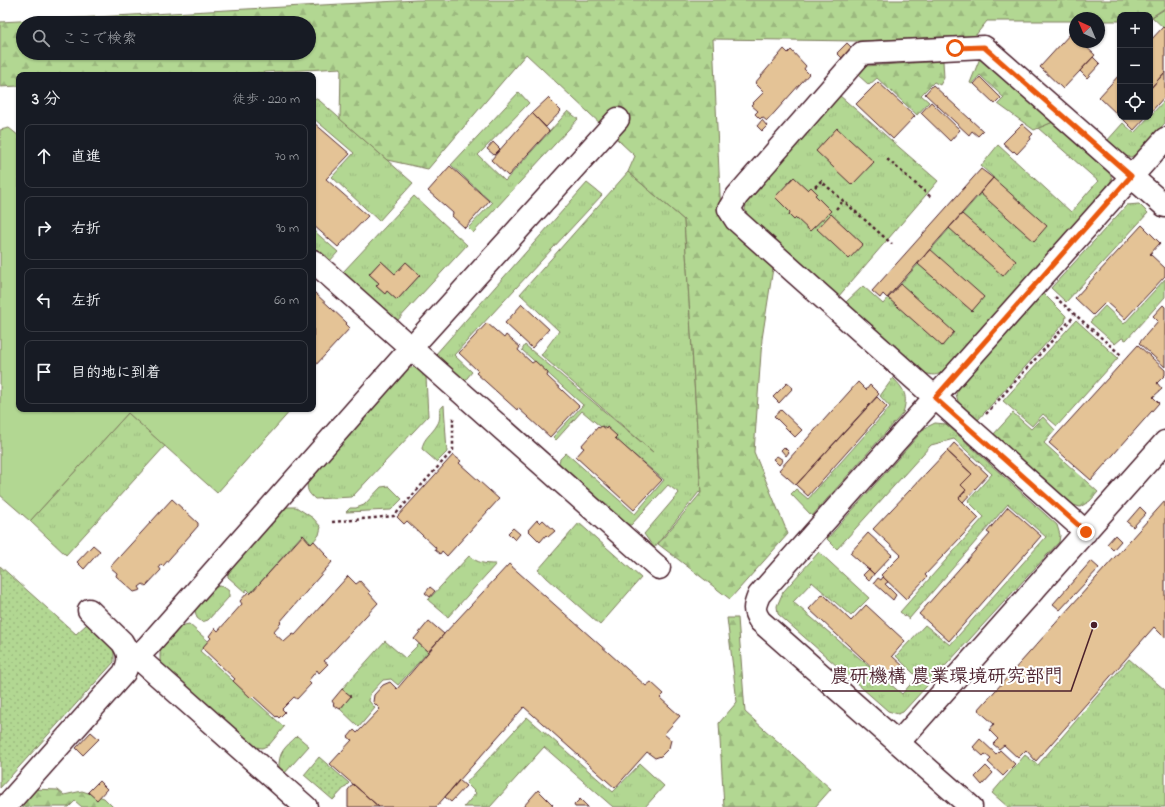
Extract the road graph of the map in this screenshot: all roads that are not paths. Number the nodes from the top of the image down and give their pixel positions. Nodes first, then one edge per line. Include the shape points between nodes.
1 (618, 119) dead end
2 (1165, 139) edge
3 (1131, 176) junction
4 (1165, 206) edge
5 (316, 264) edge
6 (411, 348) junction
7 (935, 398) junction
8 (1165, 442) edge
9 (1086, 532) junction
10 (659, 568) dead end
11 (89, 610) dead end
12 (133, 657) junction
13 (898, 743) junction
14 (5, 807) edge
15 (306, 807) edge
16 (970, 807) edge

1 - 6 lane
2 - 3 lane
3 - 4 lane
3 - 7 lane
3 - 7 lane via 984,47 862,53 737,196 730,209 736,220
5 - 6 lane
6 - 10 lane
6 - 12 lane
7 - 9 lane
7 - 13 lane via 759,595 755,604 755,613 760,621
8 - 9 lane
9 - 13 lane
11 - 12 lane via 122,642
12 - 14 lane via 124,673
12 - 15 lane
13 - 16 lane

